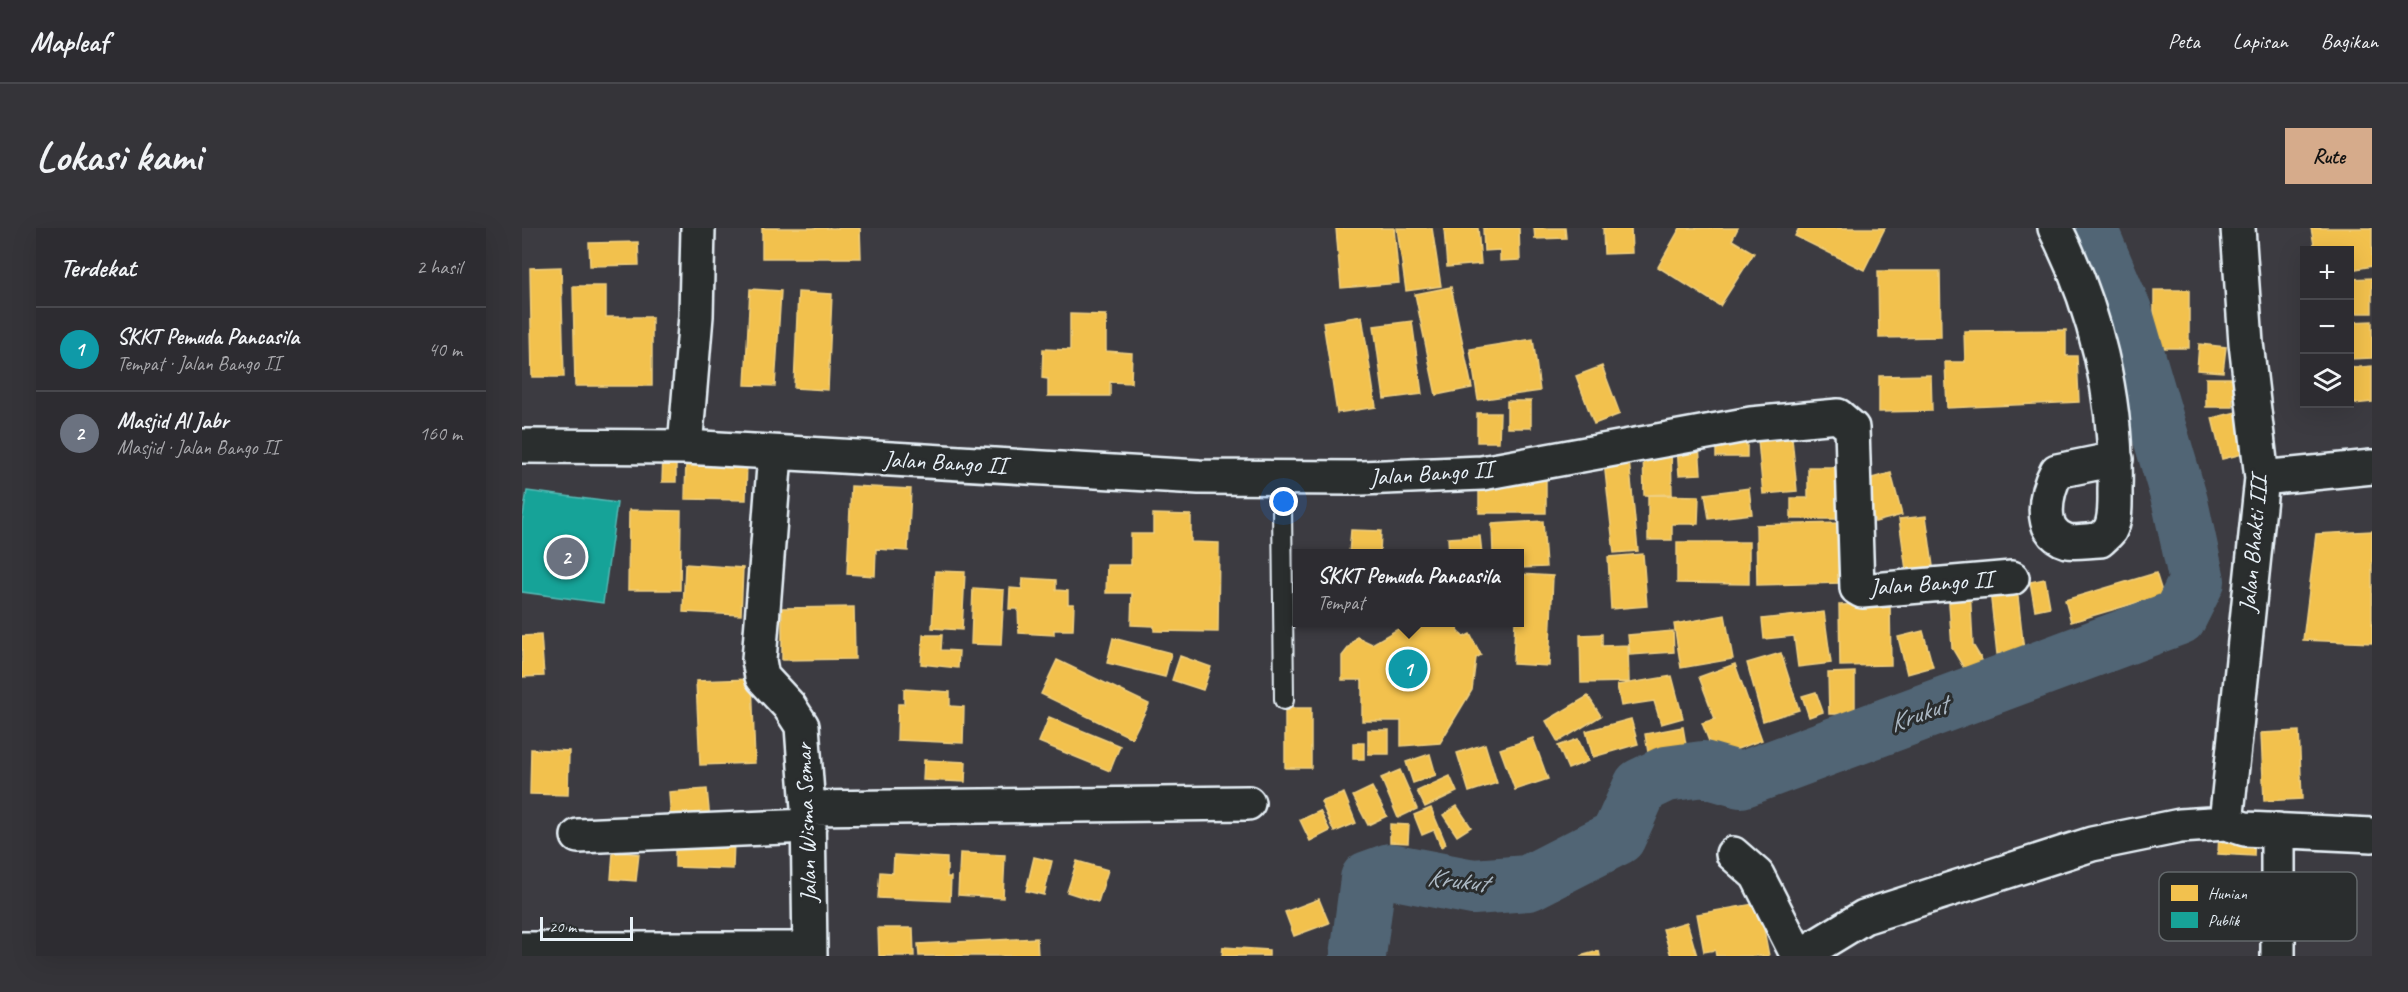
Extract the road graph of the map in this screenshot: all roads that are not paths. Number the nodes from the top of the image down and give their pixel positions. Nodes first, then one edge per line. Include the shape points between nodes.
1 (698, 228) edge
2 (2055, 228) edge
3 (2238, 228) edge
4 (522, 446) edge
5 (685, 447) junction
6 (775, 454) junction
7 (2116, 459) dead end
8 (2372, 467) edge
9 (1285, 476) junction
10 (2262, 478) junction
11 (2012, 578) dead end
12 (1284, 700) dead end
13 (1248, 803) dead end
14 (808, 817) junction
15 (2226, 823) junction
16 (2278, 830) junction
17 (2372, 835) edge
18 (578, 836) dead end
19 (1733, 854) dead end
20 (2278, 872) edge
21 (522, 949) edge
22 (810, 953) edge

1 - 5 street via 696,316
2 - 7 street via 2071,258 2097,340
3 - 10 street, Jalan Bhakti III via 2246,343
4 - 5 street, Jalan Bango II
5 - 6 street, Jalan Bango II
6 - 9 street, Jalan Bango II via 1199,477
6 - 14 street, Jalan Wisma Semar via 759,660 762,677 802,726
8 - 10 street
9 - 11 street, Jalan Bango II via 1361,478 1482,473 1751,423 1838,416 1852,428 1857,588 1862,591
9 - 12 lane
10 - 15 street, Jalan Bhakti III
13 - 14 street
14 - 18 street
14 - 22 street, Jalan Wisma Semar
15 - 16 street via 2245,829
15 - 19 street via 2180,826 2092,844 1864,917 1808,951 1794,948 1757,875
16 - 17 street
16 - 20 street
21 - 22 street

